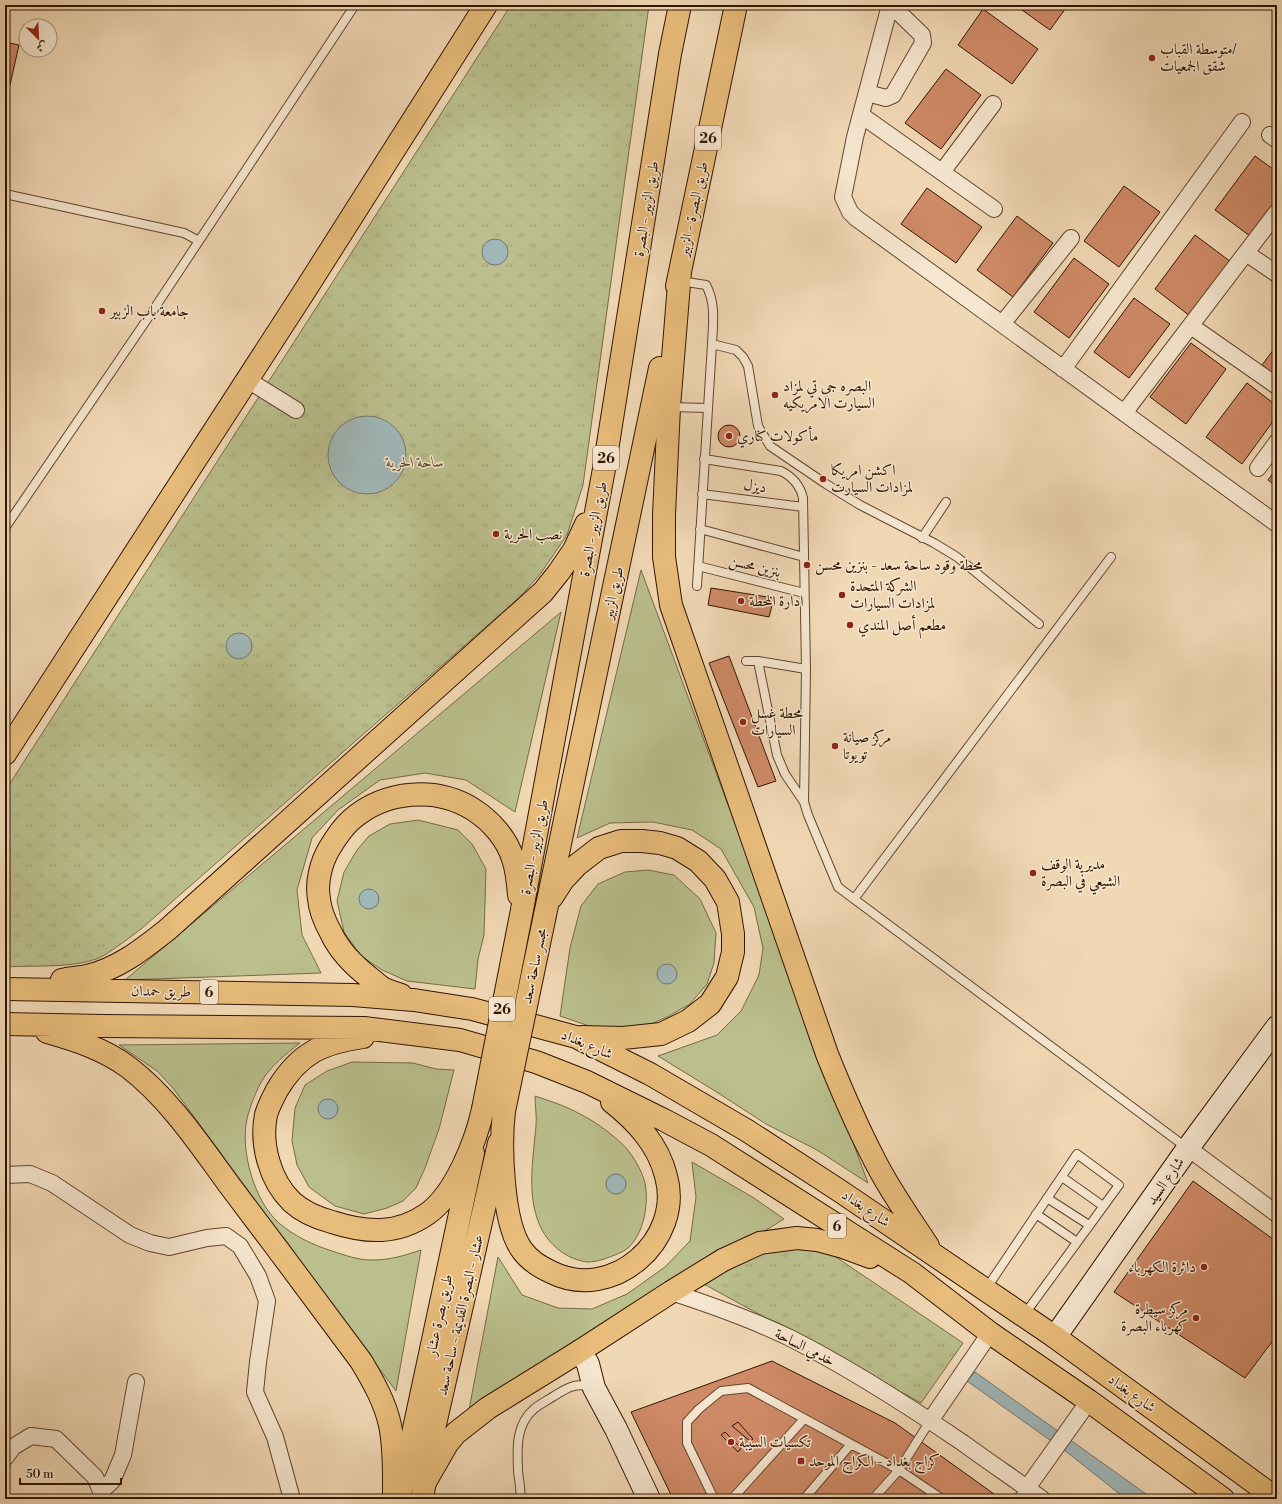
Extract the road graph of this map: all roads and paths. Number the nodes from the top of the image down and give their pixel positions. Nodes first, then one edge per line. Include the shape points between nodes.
1 (355, 5) edge
2 (486, 5) edge
3 (680, 5) edge
4 (736, 5) edge
5 (890, 5) edge
6 (867, 93) junction
7 (993, 104) dead end
8 (861, 115) junction
9 (1242, 122) dead end
10 (942, 172) junction
11 (5, 194) edge
12 (994, 209) dead end
13 (1277, 212) edge
14 (1071, 238) dead end
15 (199, 241) junction
16 (1246, 253) junction
17 (1277, 274) edge
18 (680, 276) junction
19 (1002, 324) junction
20 (1191, 326) junction
21 (712, 344) junction
22 (1063, 369) junction
23 (246, 379) junction
24 (1277, 386) edge
25 (669, 407) junction
26 (707, 408) junction
27 (296, 410) dead end
28 (1124, 413) junction
29 (1277, 442) edge
30 (704, 459) junction
31 (1258, 468) dead end
32 (604, 469) junction
33 (702, 494) junction
34 (946, 502) dead end
35 (803, 507) junction
36 (1277, 524) edge
37 (5, 528) edge
38 (700, 530) junction
39 (922, 538) junction
40 (804, 557) junction
41 (1111, 557) dead end
42 (698, 566) junction
43 (697, 586) dead end
44 (804, 593) junction
45 (1039, 624) dead end
46 (746, 661) dead end
47 (758, 661) junction
48 (806, 669) junction
49 (5, 754) edge
50 (804, 802) junction
51 (854, 900) junction
52 (522, 910) junction
53 (545, 915) junction
54 (5, 988) edge
55 (414, 1000) junction
56 (13, 1024) edge
57 (1277, 1027) edge
58 (410, 1033) junction
59 (576, 1037) junction
60 (587, 1082) junction
61 (496, 1117) junction
62 (478, 1130) junction
63 (1188, 1148) junction
64 (5, 1174) edge
65 (1062, 1176) junction
66 (1047, 1198) junction
67 (1103, 1206) junction
68 (1036, 1214) junction
69 (1277, 1214) edge
70 (1090, 1225) junction
71 (1077, 1242) junction
72 (932, 1253) junction
73 (912, 1273) junction
74 (986, 1290) junction
75 (671, 1292) junction
76 (1024, 1316) junction
77 (990, 1333) junction
78 (1055, 1337) junction
79 (580, 1351) junction
80 (136, 1382) dead end
81 (594, 1388) junction
82 (1089, 1401) junction
83 (804, 1419) junction
84 (930, 1421) junction
85 (851, 1444) junction
86 (5, 1458) edge
87 (898, 1470) junction
88 (423, 1492) edge
89 (101, 1495) edge
90 (1032, 1496) edge
91 (292, 1499) edge
92 (394, 1499) edge
93 (399, 1499) edge
94 (520, 1499) edge
95 (649, 1499) edge
96 (714, 1499) edge
97 (732, 1499) edge
98 (804, 1499) edge
99 (873, 1499) edge
100 (942, 1499) edge
101 (1224, 1499) edge
102 (1277, 1499) edge

1 - 15 lane
2 - 23 main road
3 - 32 main road, طريق الزبير - البصرة / 26
4 - 18 main road, طريق البصرة - الزبير / 26
5 - 6 street
5 - 6 street via 922,35 923,43 893,95 886,98
6 - 8 street
7 - 10 street
8 - 10 street
8 - 19 street via 843,197 850,212
9 - 22 street
10 - 12 street
11 - 15 lane via 184,233
13 - 16 street
14 - 19 street
15 - 37 lane
16 - 17 street
16 - 20 street
18 - 21 lane via 706,285 710,292 713,305
18 - 25 main road
18 - 53 main road, طريق الزبير / 26
19 - 22 street
20 - 24 street
20 - 28 street
21 - 26 lane
21 - 39 lane via 736,350 743,357 748,366 758,426 770,446 853,500
22 - 28 street
23 - 27 street
23 - 49 main road
25 - 26 lane
25 - 72 main road via 664,557 672,605 848,1106 873,1158
26 - 30 lane
28 - 36 street
29 - 31 street
30 - 33 lane
30 - 35 lane via 781,471 792,477 799,486
32 - 52 main road, طريق الزبير - البصرة / 26
32 - 54 main road via 588,519 574,550 543,592 168,930 111,968 86,976
33 - 35 lane, ديزل
33 - 38 lane
34 - 39 lane
35 - 40 lane
38 - 40 lane
38 - 42 lane
39 - 45 lane via 957,557
40 - 44 lane
41 - 51 lane
42 - 43 lane
42 - 44 lane, بنزين محسن
44 - 48 lane
46 - 47 lane
47 - 48 lane
47 - 50 lane via 777,755 785,774
48 - 50 lane
50 - 51 lane via 838,886
51 - 63 lane
52 - 55 main road via 513,859 503,837 485,818 462,802 442,796 416,794 395,797 370,807 351,820 325,856 320,873 318,898 324,920 341,951 354,966 383,988
52 - 61 main road, مجسر ساحة سعد / 26, bridge
53 - 59 main road via 553,894 577,866 600,848 621,841 660,843 678,848 698,861 715,879 728,902 734,934 733,952 727,977 710,1004 688,1021 661,1034 623,1038
53 - 61 main road, مجسر ساحة سعد / 26, bridge
54 - 55 main road, طريق حمدان / 6 via 353,996
55 - 59 main road, شارع بغداد / 6 via 472,1009
56 - 58 main road, 6 via 364,1028
56 - 92 main road via 68,1038 101,1051 127,1066 148,1084 186,1127 361,1361 375,1384 390,1426
57 - 63 street, شارع السيد
58 - 60 main road, شارع بغداد / 6 via 460,1040 536,1062
58 - 62 main road via 344,1040 322,1047 300,1062 286,1076 266,1115 264,1132 270,1167 279,1186 304,1212 317,1218 372,1231 407,1226 428,1214 444,1200 458,1176
59 - 72 main road, شارع بغداد / 6 via 650,1074 746,1130
60 - 61 main road via 625,1112 644,1133 659,1156 667,1176 667,1212 656,1239 633,1265 616,1274 580,1280 561,1277 540,1266 522,1251 512,1233
60 - 73 main road, شارع بغداد / 6 via 711,1145
61 - 62 main road, 26
61 - 88 main road, عشار - البصرة القديمة - ساحة سعد
62 - 93 main road, طريق بصرة عشار
63 - 69 street
63 - 78 street, شارع السيد
64 - 91 street via 30,1174 52,1183 130,1235 150,1243 169,1247 226,1236 240,1246 258,1276 267,1301 255,1392 275,1437
65 - 66 lane
65 - 67 lane
65 - 67 lane via 1077,1154 1119,1185
66 - 68 lane
66 - 70 lane
67 - 70 lane
68 - 71 lane
68 - 74 lane
70 - 71 lane
71 - 76 lane
72 - 74 main road, شارع بغداد / 6
73 - 75 main road via 843,1247 797,1238 760,1243 723,1260
73 - 77 main road, شارع بغداد / 6
74 - 76 main road, شارع بغداد / 6
75 - 79 main road
75 - 84 street, خدمي الساحة via 744,1318 789,1338 860,1376
76 - 78 main road, شارع بغداد / 6
77 - 82 main road, شارع بغداد / 6
77 - 84 street
78 - 102 main road, شارع بغداد / 6
79 - 81 street via 588,1364
79 - 88 main road via 502,1398 456,1433 447,1444
80 - 89 street via 123,1455 112,1481
81 - 94 lane via 583,1384 572,1386 534,1409 528,1416 518,1437
81 - 95 street
82 - 90 street via 1052,1453
82 - 101 main road, شارع بغداد / 6
83 - 85 lane
83 - 96 lane via 748,1388 721,1391 699,1409 687,1422 687,1443
83 - 97 lane
84 - 87 lane
84 - 90 street, خدمي الساحة
85 - 87 lane
85 - 98 lane
86 - 89 street via 13,1447 31,1436 56,1438 95,1477
87 - 99 lane
87 - 100 lane

